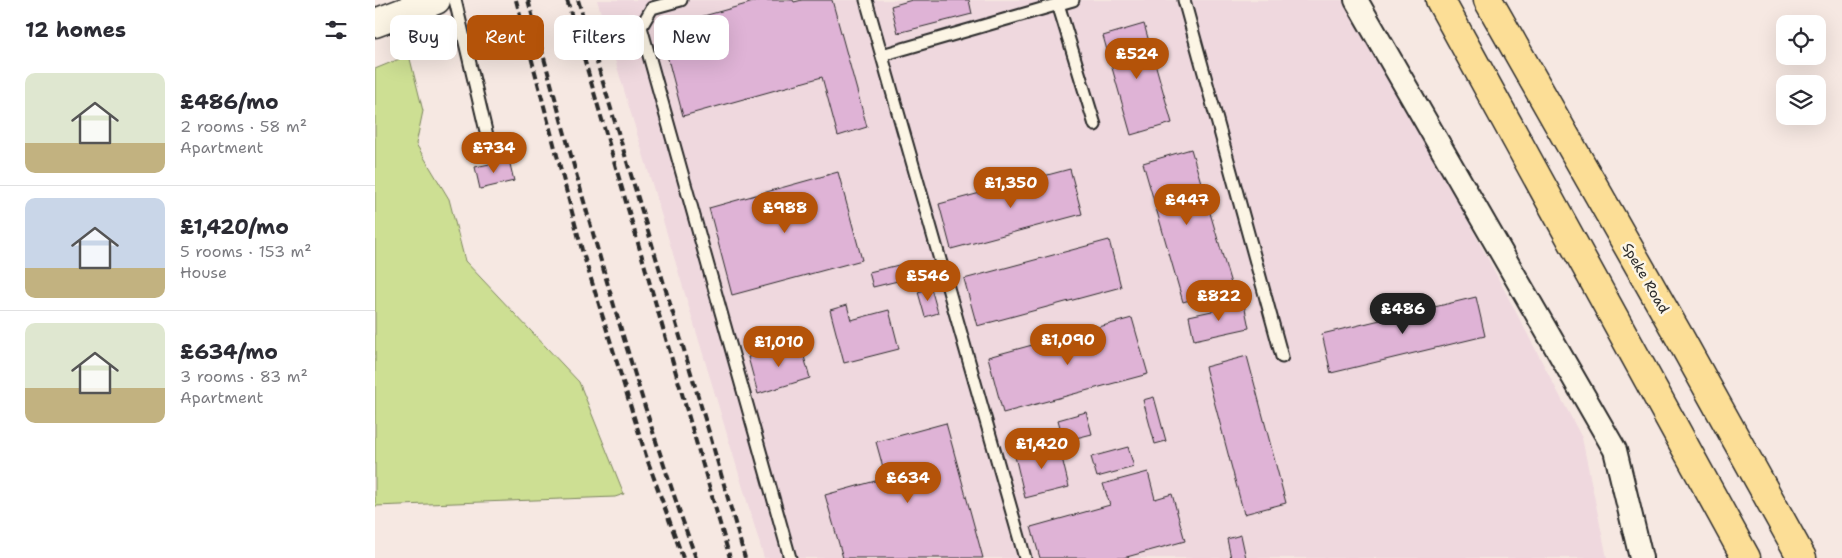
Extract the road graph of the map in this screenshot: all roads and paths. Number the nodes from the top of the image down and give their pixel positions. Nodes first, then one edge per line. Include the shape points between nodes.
1 (435, 0) edge
2 (455, 0) edge
3 (681, 0) edge
4 (866, 0) edge
5 (1073, 0) edge
6 (1184, 0) edge
7 (1357, 0) edge
8 (1440, 0) edge
9 (1487, 0) edge
10 (1058, 4) junction
11 (375, 23) edge
12 (882, 55) junction
13 (1095, 125) dead end
14 (489, 144) dead end
15 (1680, 338) junction
16 (1282, 357) dead end
17 (1716, 505) junction
18 (789, 558) edge
19 (1025, 558) edge
20 (1641, 558) edge
21 (1741, 558) edge
22 (1746, 558) edge
23 (1802, 558) edge
24 (1815, 558) edge

1 - 11 street
2 - 14 lane
3 - 18 lane via 652,8 641,27
4 - 12 lane
5 - 10 lane
6 - 16 lane
7 - 20 street via 1615,450
8 - 17 highway
9 - 15 highway, Speke Road
10 - 12 lane
10 - 13 lane
12 - 19 lane
15 - 23 highway, Speke Road
15 - 24 highway
17 - 21 highway
17 - 22 highway

